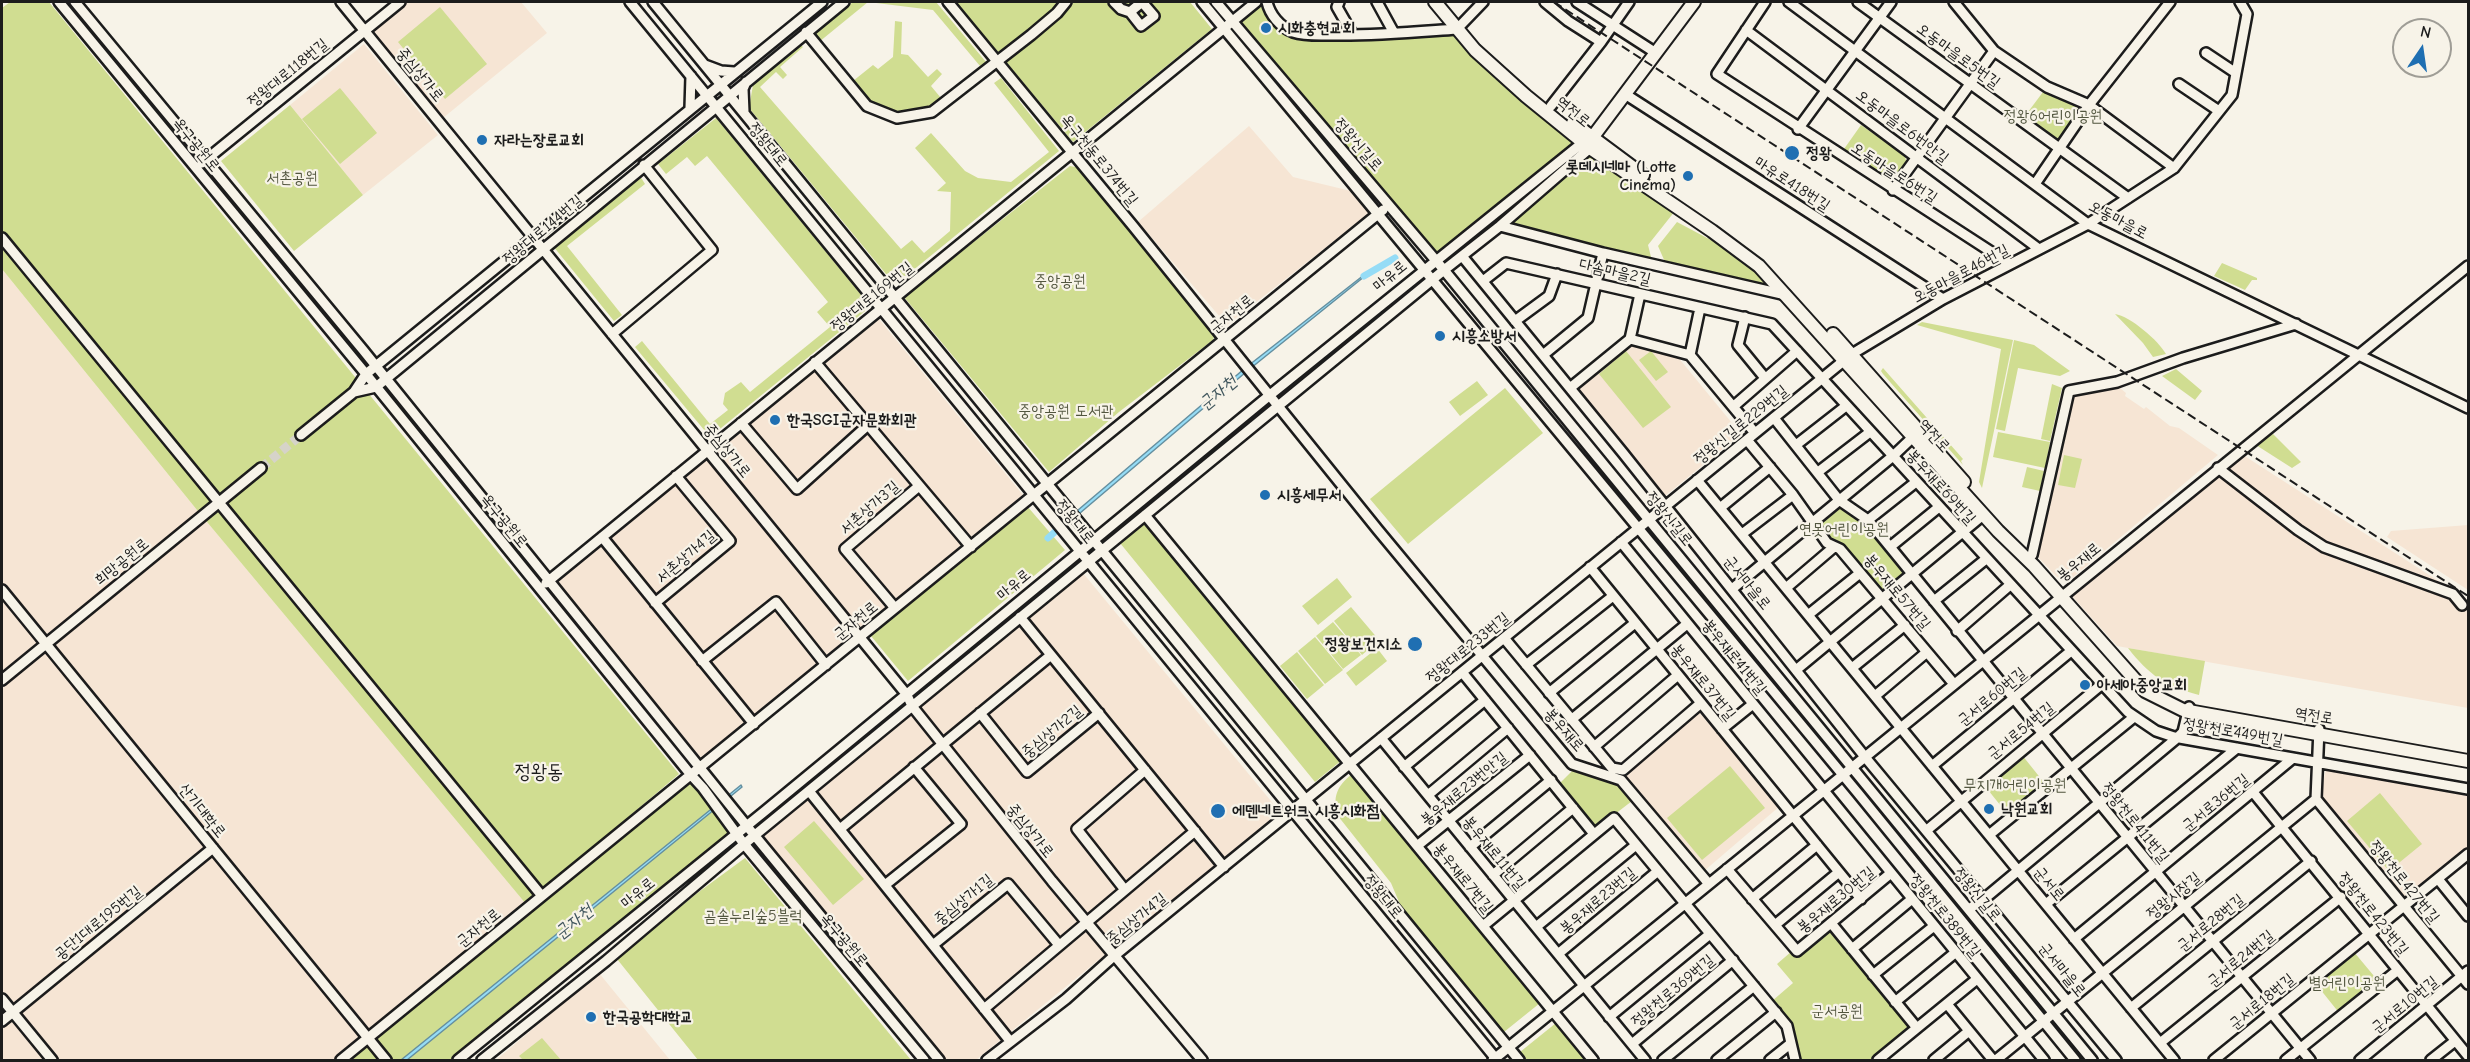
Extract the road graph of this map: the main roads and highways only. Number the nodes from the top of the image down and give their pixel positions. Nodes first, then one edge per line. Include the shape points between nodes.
1 (1435, 2) edge
2 (1444, 2) edge
3 (1694, 2) edge
4 (1460, 27) junction
5 (1589, 142) junction
6 (1848, 357) junction
7 (2063, 594) junction
8 (2319, 731) junction
9 (2469, 756) edge
10 (2469, 760) edge

1 - 4 main road, 역전로
2 - 4 main road, 역전로
3 - 5 main road, 마유로
4 - 5 main road, 역전로
4 - 5 main road, 역전로 via 1490,65
5 - 6 main road, 역전로 via 1759,267
5 - 6 main road, 역전로 via 1763,262
6 - 7 main road, 역전로 via 2032,555
6 - 7 main road, 역전로 via 1983,515
7 - 8 main road, 역전로 via 2138,677 2165,698 2189,708
8 - 9 main road, 역전로
8 - 10 main road, 역전로

